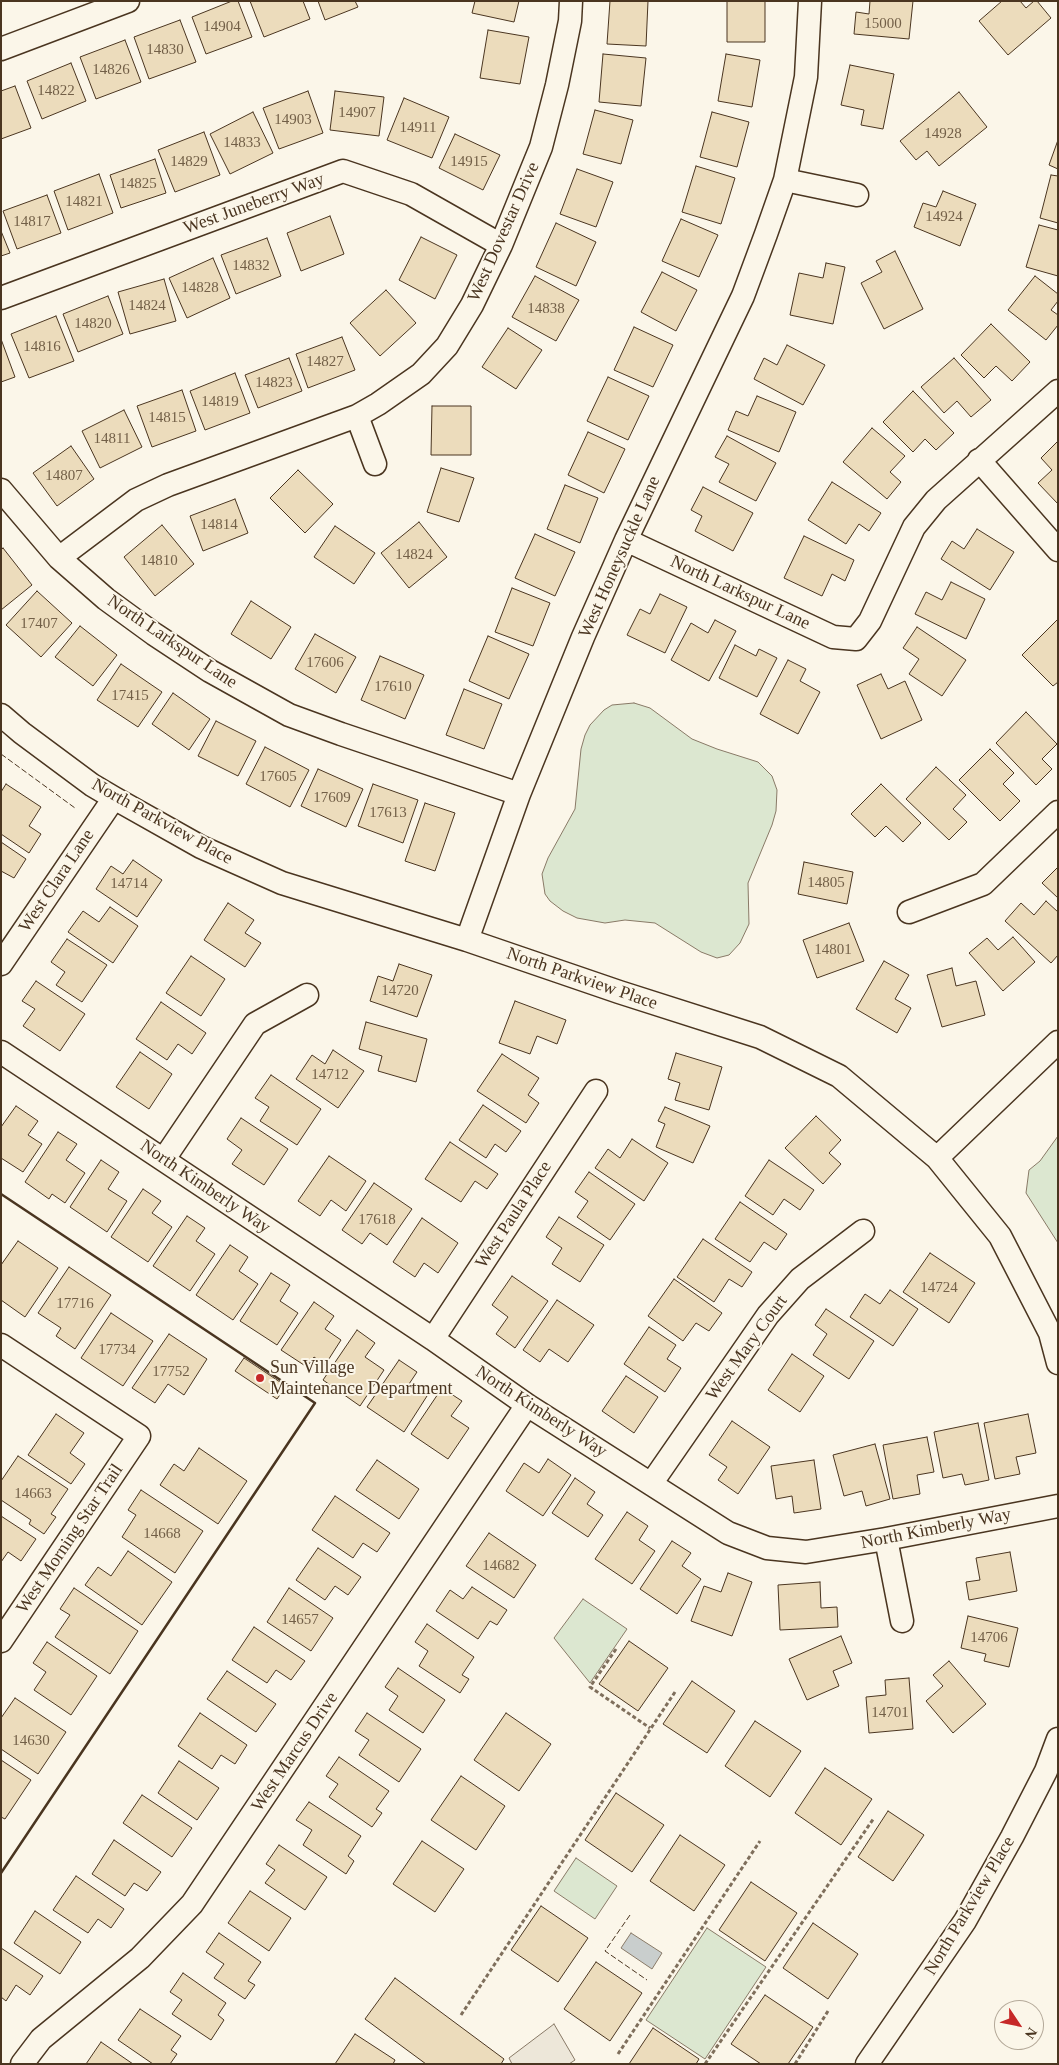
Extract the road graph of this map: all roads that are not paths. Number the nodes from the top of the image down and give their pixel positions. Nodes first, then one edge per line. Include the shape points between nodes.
1 (128, 1) edge
2 (571, 1) edge
3 (810, 1) edge
4 (1, 49) edge
5 (785, 180) junction
6 (857, 196) dead end
7 (501, 245) junction
8 (1, 298) edge
9 (1058, 391) edge
10 (357, 416) junction
11 (979, 460) junction
12 (375, 464) dead end
13 (1, 490) edge
14 (626, 540) junction
15 (1058, 550) edge
16 (59, 558) junction
17 (1, 715) edge
18 (519, 794) junction
19 (114, 798) junction
20 (1058, 812) edge
21 (909, 912) dead end
22 (467, 940) junction
23 (1, 964) edge
24 (307, 995) dead end
25 (1058, 1042) edge
26 (1, 1052) edge
27 (596, 1091) dead end
28 (937, 1158) junction
29 (164, 1159) junction
30 (863, 1231) dead end
31 (433, 1339) junction
32 (1, 1345) edge
33 (1058, 1363) edge
34 (527, 1405) junction
35 (651, 1484) junction
36 (1058, 1506) edge
37 (886, 1539) junction
38 (902, 1621) dead end
39 (1, 1642) edge
40 (1058, 1739) edge
41 (22, 2064) edge
42 (867, 2064) edge

1 - 4 street
2 - 7 street, West Dovestar Drive via 557,85 541,147
3 - 5 street, West Honeysuckle Lane via 806,77
5 - 6 street
5 - 14 street, West Honeysuckle Lane via 743,296
7 - 8 street, West Juneberry Way via 411,194 343,171
7 - 10 street, West Dovestar Drive via 472,305 447,346 420,374
9 - 11 street
10 - 12 street
10 - 16 street, West Dovestar Drive via 152,492 136,500
11 - 14 street, North Larkspur Lane via 936,500 914,527 870,621 856,639 833,637
11 - 15 street
13 - 16 street, North Larkspur Lane
14 - 18 street, West Honeysuckle Lane
16 - 18 street, North Larkspur Lane via 106,599 210,672 290,714
17 - 19 street, North Parkview Place via 22,734
18 - 22 street, West Honeysuckle Lane
19 - 22 street, North Parkview Place via 201,848 282,883
19 - 23 street, West Clara Lane
20 - 21 street via 984,884
22 - 28 street, North Parkview Place via 760,1037 851,1084
24 - 29 street via 256,1024
25 - 28 street
26 - 29 street, North Kimberly Way
27 - 31 street, West Paula Place
28 - 33 street, North Parkview Place via 1000,1236 1050,1333
29 - 31 street, North Kimberly Way
30 - 35 street, West Mary Court via 800,1279 768,1315
31 - 34 street, North Kimberly Way
32 - 39 street, West Morning Star Trail via 139,1436
34 - 35 street, North Kimberly Way
34 - 41 street, West Marcus Drive via 192,1904 140,1958 42,2039
35 - 37 street, North Kimberly Way via 728,1533 767,1548 806,1552
36 - 37 street, North Kimberly Way
37 - 38 street
40 - 42 street, North Parkview Place via 1046,1771 965,1921

